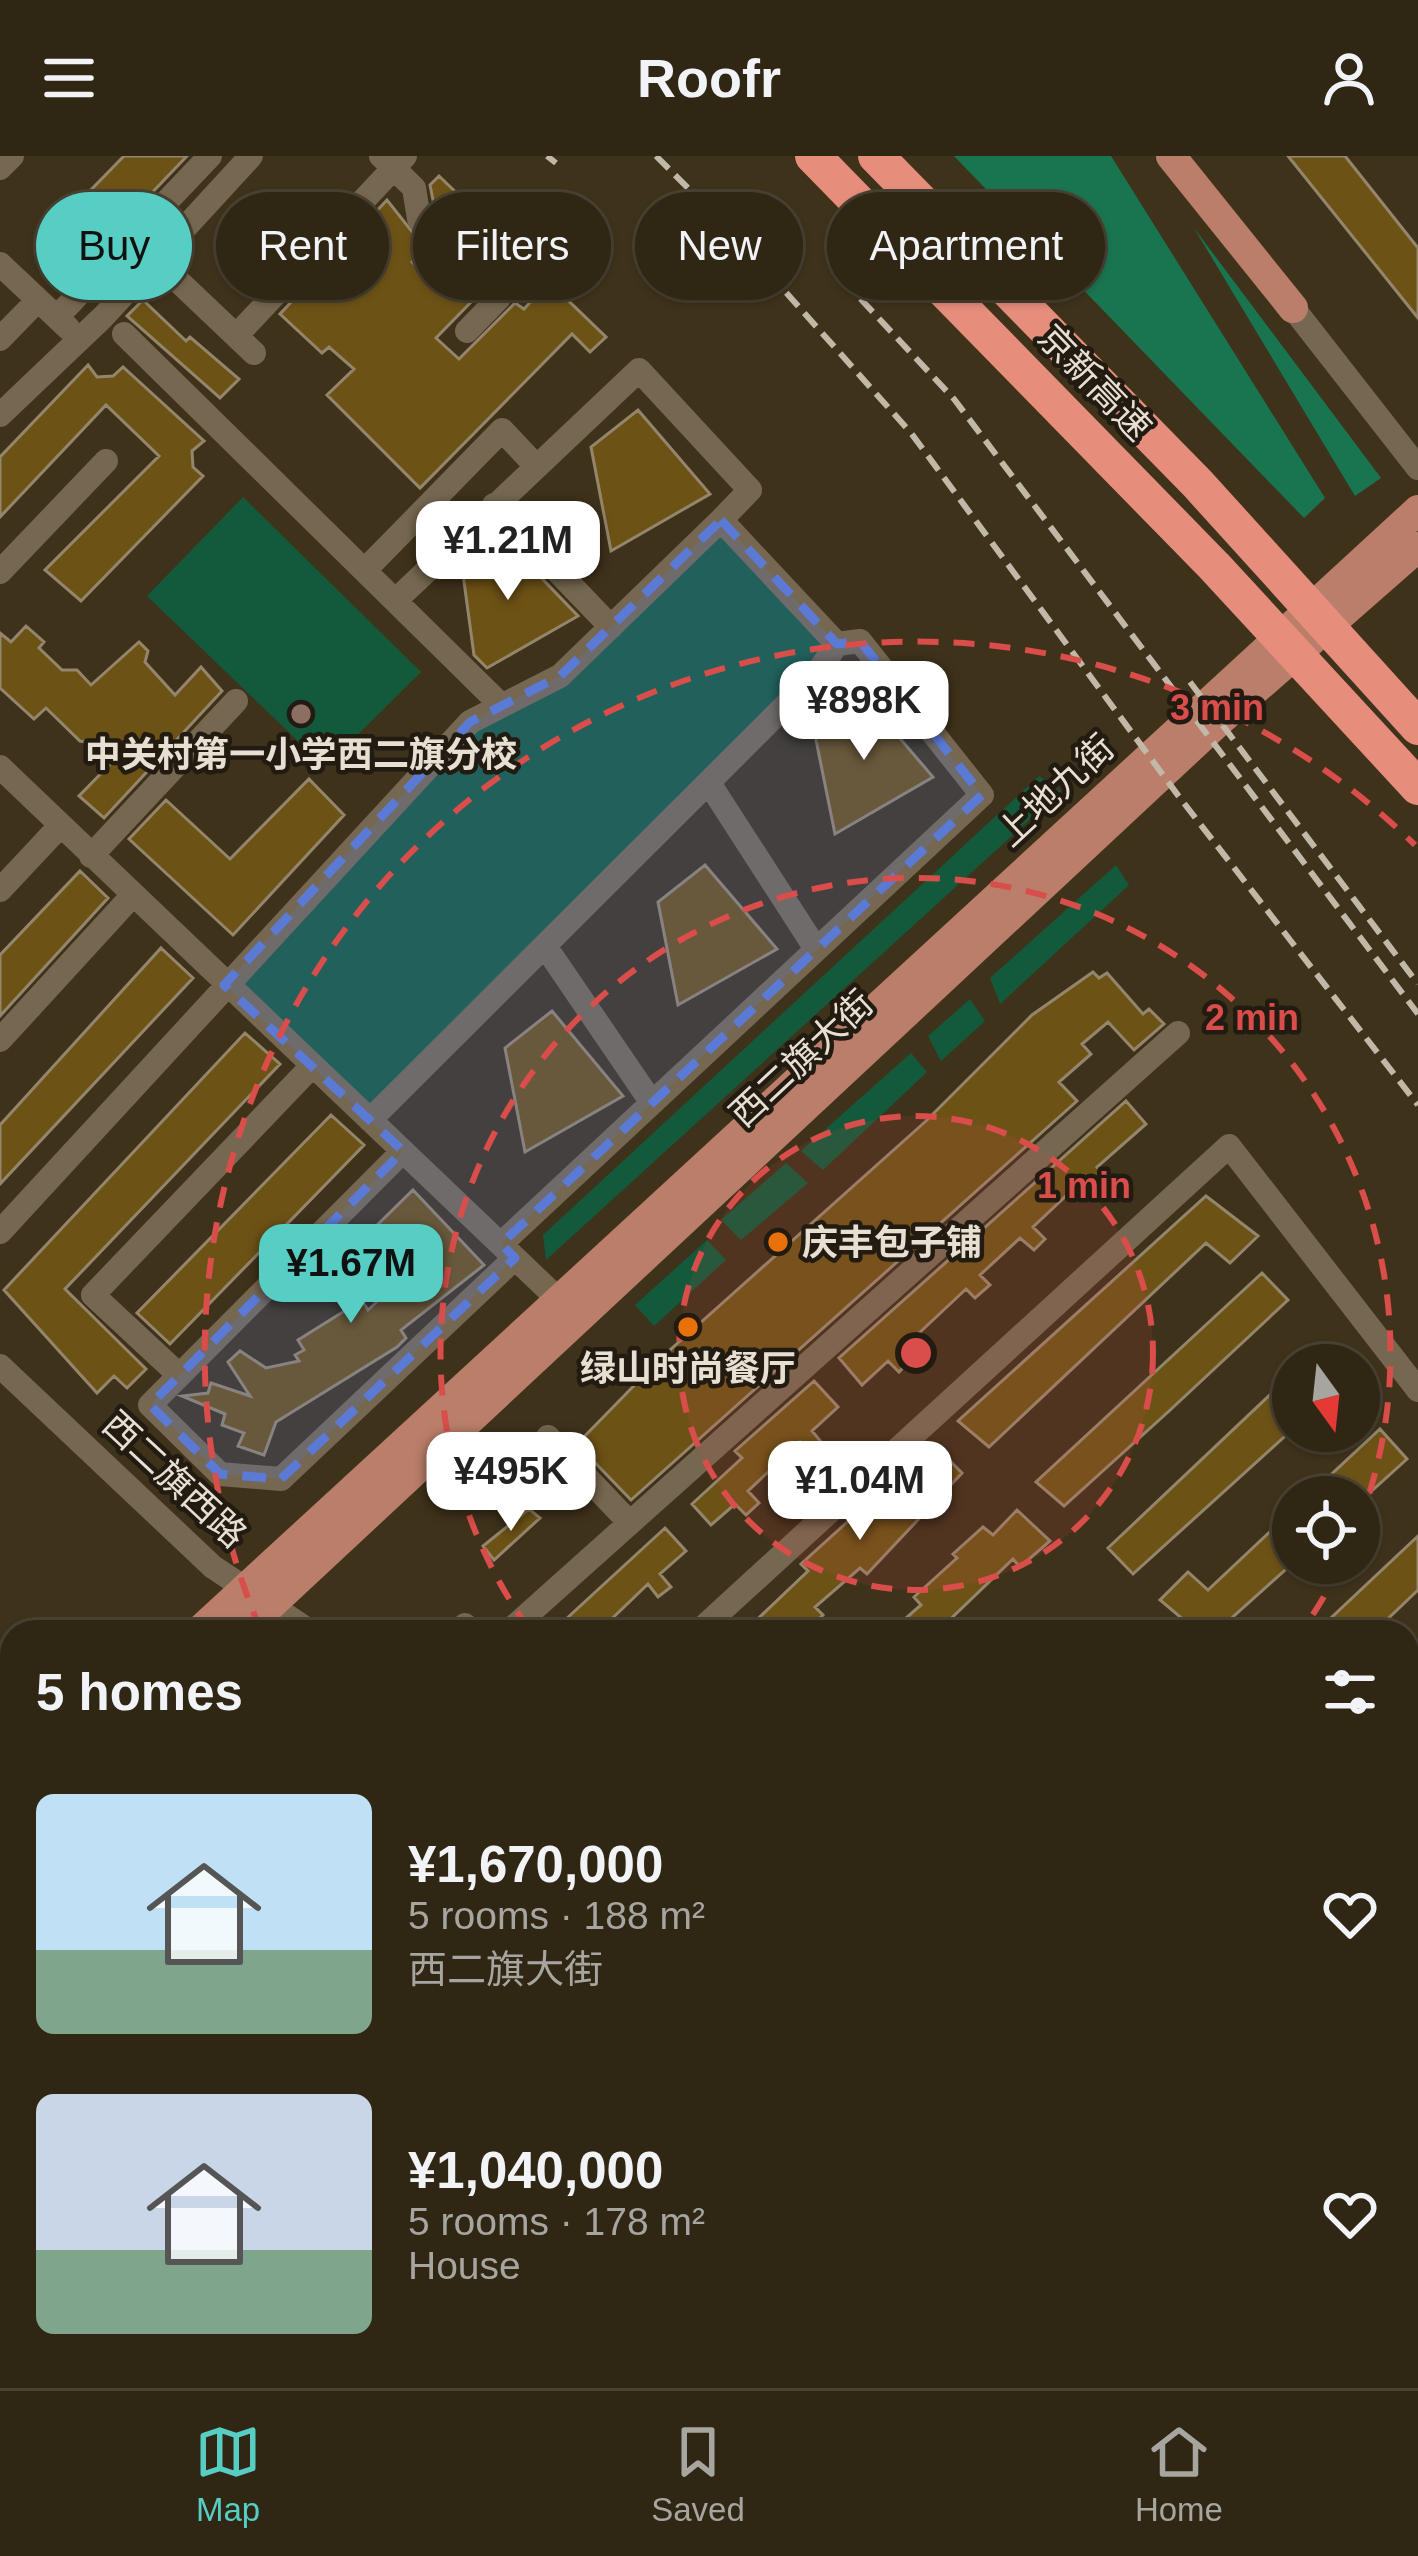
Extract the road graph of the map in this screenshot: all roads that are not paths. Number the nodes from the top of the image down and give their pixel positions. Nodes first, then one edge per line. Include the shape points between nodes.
1 (12, 156) edge
2 (210, 156) edge
3 (251, 156) edge
4 (813, 156) edge
5 (876, 156) edge
6 (1171, 156) edge
7 (393, 160) edge
8 (0, 168) edge
9 (192, 216) edge
10 (0, 264) edge
11 (192, 293) edge
12 (113, 300) edge
13 (1293, 308) joint
14 (47, 309) junction
15 (466, 332) dead end
16 (124, 334) dead end
17 (0, 339) edge
18 (77, 339) junction
19 (0, 416) edge
20 (106, 461) dead end
21 (536, 466) junction
22 (1418, 468) edge
23 (494, 505) junction
24 (1418, 510) edge
25 (721, 520) junction
26 (1418, 547) edge
27 (366, 569) junction
28 (0, 572) edge
29 (396, 599) junction
30 (611, 627) junction
31 (837, 644) junction
32 (236, 701) dead end
33 (501, 704) junction
34 (1418, 727) edge
35 (0, 767) edge
36 (709, 783) junction
37 (1418, 787) edge
38 (60, 826) junction
39 (91, 856) junction
40 (0, 890) edge
41 (133, 896) junction
42 (545, 946) junction
43 (816, 949) junction
44 (224, 985) junction
45 (1178, 1033) dead end
46 (0, 1040) edge
47 (312, 1066) junction
48 (800, 1080) joint
49 (652, 1103) junction
50 (370, 1120) junction
51 (403, 1151) junction
52 (0, 1232) edge
53 (508, 1251) junction
54 (559, 1300) junction
55 (0, 1366) edge
56 (179, 1375) junction
57 (1418, 1390) edge
58 (548, 1437) dead end
59 (630, 1523) junction
60 (257, 1599) junction
61 (219, 1620) edge
62 (247, 1620) edge
63 (291, 1620) edge
64 (521, 1620) edge
65 (711, 1620) edge

1 - 8 street
2 - 14 street
3 - 9 street
4 - 37 highway, 京新高速
5 - 34 highway, 京新高速 via 1246,536
6 - 13 main road
7 - 11 street via 245,344
7 - 15 street via 414,188 419,219 499,298
10 - 14 street
12 - 18 street
13 - 22 street
14 - 17 street
14 - 18 street
16 - 27 street
18 - 19 street
20 - 28 street
21 - 23 street
21 - 25 street via 639,370 750,490
21 - 27 street via 502,430
23 - 29 street
23 - 30 street
24 - 48 main road, 上地九街
25 - 30 street
25 - 31 street
26 - 60 main road, 西二旗大街
27 - 29 street
29 - 33 street
30 - 33 street via 560,676
31 - 36 street
31 - 43 street via 860,641 982,795
32 - 39 street
33 - 44 street via 470,722
35 - 38 street
36 - 42 street
36 - 43 street
38 - 39 street
38 - 40 street
39 - 41 street
41 - 44 street
41 - 46 street
42 - 49 street
42 - 50 street
43 - 49 street
44 - 47 street
44 - 52 street
45 - 59 street
47 - 50 street
47 - 56 street via 93,1295
48 - 54 main road, 西二旗大街
49 - 53 street
50 - 51 street
51 - 53 street
51 - 56 street
53 - 54 street
53 - 56 street via 281,1479 220,1474 150,1405
54 - 60 main road, 西二旗大街
55 - 60 street, 西二旗西路
57 - 65 street via 1229,1146
58 - 59 street
59 - 64 street
60 - 61 main road, 西二旗大街
60 - 62 main road, 西二旗大街
60 - 63 street, 西二旗西路

